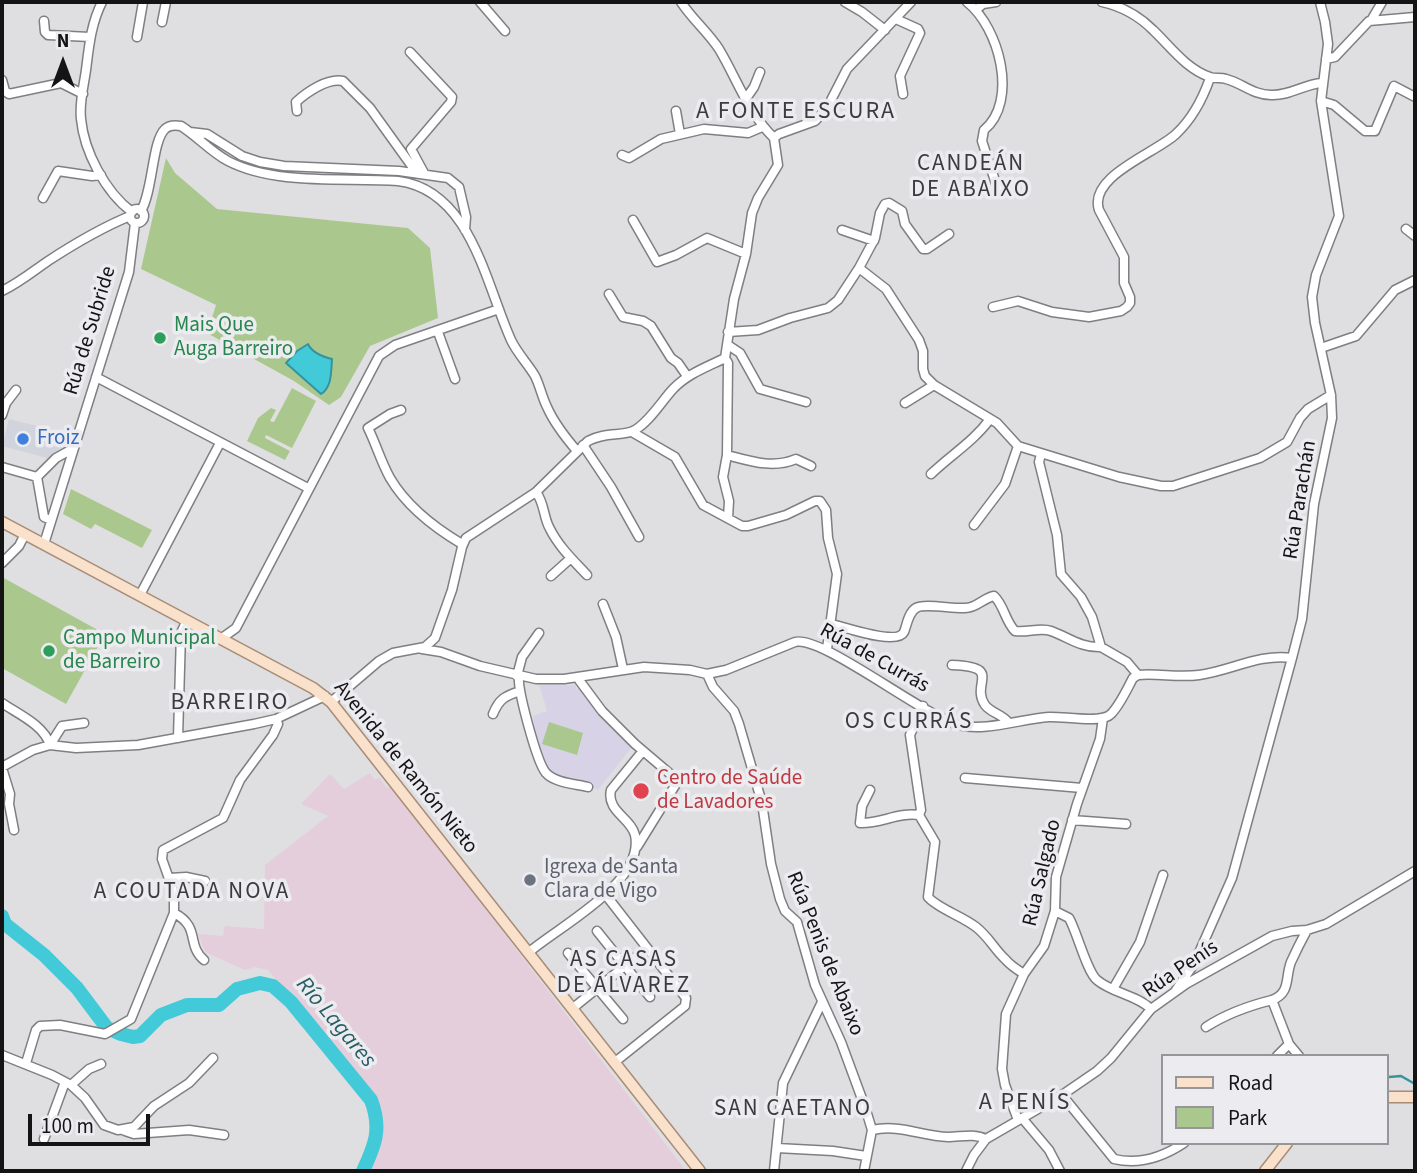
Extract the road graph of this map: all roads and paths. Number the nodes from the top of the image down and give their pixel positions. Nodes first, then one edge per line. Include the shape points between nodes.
1 (102, 2) edge
2 (144, 2) edge
3 (166, 2) edge
4 (480, 2) edge
5 (681, 2) edge
6 (845, 2) edge
7 (912, 2) edge
8 (967, 2) edge
9 (996, 2) edge
10 (1102, 2) edge
11 (1320, 2) edge
12 (1382, 2) edge
13 (977, 9) junction
14 (1415, 17) edge
15 (896, 19) junction
16 (1372, 19) junction
17 (44, 21) dead end
18 (162, 22) dead end
19 (885, 30) junction
20 (505, 31) dead end
21 (90, 37) junction
22 (137, 37) dead end
23 (411, 52) dead end
24 (1326, 59) junction
25 (760, 72) dead end
26 (1210, 78) junction
27 (2, 80) edge
28 (1322, 83) junction
29 (83, 94) junction
30 (903, 94) dead end
31 (1415, 97) edge
32 (745, 100) junction
33 (1321, 101) junction
34 (297, 111) dead end
35 (676, 111) dead end
36 (762, 127) junction
37 (190, 132) junction
38 (680, 134) junction
39 (774, 138) junction
40 (622, 155) dead end
41 (420, 173) junction
42 (101, 175) junction
43 (999, 193) dead end
44 (43, 198) dead end
45 (132, 217) junction
46 (633, 220) dead end
47 (1406, 229) dead end
48 (465, 230) junction
49 (842, 230) dead end
50 (949, 234) dead end
51 (1415, 236) edge
52 (873, 241) junction
53 (746, 254) junction
54 (859, 268) junction
55 (1415, 280) edge
56 (2, 291) edge
57 (609, 294) dead end
58 (993, 307) dead end
59 (499, 309) junction
60 (438, 332) junction
61 (729, 332) junction
62 (728, 345) junction
63 (1321, 348) junction
64 (725, 358) junction
65 (687, 376) junction
66 (96, 377) junction
67 (455, 379) dead end
68 (934, 385) junction
69 (16, 390) dead end
70 (1331, 395) junction
71 (4, 402) edge
72 (806, 402) dead end
73 (905, 403) dead end
74 (401, 410) dead end
75 (2, 415) edge
76 (990, 419) junction
77 (632, 432) junction
78 (220, 443) junction
79 (1018, 446) junction
80 (74, 448) junction
81 (580, 448) junction
82 (1041, 454) junction
83 (727, 455) junction
84 (811, 466) dead end
85 (2, 467) edge
86 (931, 474) dead end
87 (37, 477) junction
88 (308, 488) junction
89 (536, 492) junction
90 (728, 518) junction
91 (51, 520) junction
92 (2, 522) edge
93 (974, 525) dead end
94 (25, 534) junction
95 (639, 537) dead end
96 (44, 544) junction
97 (463, 544) junction
98 (571, 558) junction
99 (2, 563) edge
100 (587, 575) dead end
101 (551, 576) dead end
102 (140, 595) junction
103 (603, 604) dead end
104 (187, 620) junction
105 (831, 624) junction
106 (539, 633) dead end
107 (222, 638) junction
108 (435, 638) junction
109 (1101, 647) junction
110 (419, 649) junction
111 (827, 649) junction
112 (441, 652) junction
113 (1292, 659) junction
114 (952, 665) dead end
115 (623, 669) junction
116 (708, 674) junction
117 (1138, 675) junction
118 (518, 676) junction
119 (579, 677) junction
120 (520, 691) junction
121 (328, 699) junction
122 (2, 704) edge
123 (923, 706) junction
124 (493, 714) dead end
125 (1103, 718) junction
126 (276, 719) junction
127 (1008, 722) junction
128 (84, 723) dead end
129 (178, 738) junction
130 (50, 745) junction
131 (642, 751) junction
132 (2, 767) edge
133 (965, 778) dead end
134 (588, 787) dead end
135 (1082, 788) junction
136 (870, 790) dead end
137 (919, 815) junction
138 (1072, 820) junction
139 (1126, 824) dead end
140 (650, 825) junction
141 (631, 827) junction
142 (14, 830) dead end
143 (637, 847) junction
144 (1415, 871) edge
145 (1163, 875) dead end
146 (169, 878) junction
147 (205, 881) dead end
148 (605, 894) junction
149 (1055, 912) junction
150 (174, 913) junction
151 (1307, 930) junction
152 (597, 931) dead end
153 (647, 948) junction
154 (528, 953) junction
155 (568, 953) dead end
156 (204, 960) dead end
157 (625, 966) junction
158 (1024, 974) junction
159 (599, 988) junction
160 (1113, 989) junction
161 (1176, 990) junction
162 (650, 997) dead end
163 (1272, 1000) junction
164 (822, 1002) junction
165 (573, 1009) junction
166 (1151, 1009) junction
167 (623, 1019) dead end
168 (1206, 1027) dead end
169 (1289, 1044) junction
170 (1279, 1054) edge
171 (1297, 1054) edge
172 (2, 1055) edge
173 (213, 1058) dead end
174 (615, 1062) junction
175 (26, 1063) junction
176 (101, 1064) dead end
177 (68, 1084) junction
178 (1062, 1095) junction
179 (1389, 1097) edge
180 (1415, 1097) edge
181 (1020, 1119) junction
182 (118, 1130) junction
183 (872, 1130) junction
184 (224, 1135) dead end
185 (44, 1139) dead end
186 (986, 1139) junction
187 (1181, 1145) edge
188 (1285, 1145) edge
189 (777, 1148) junction
190 (866, 1156) junction
191 (700, 1171) edge
192 (774, 1171) edge
193 (864, 1171) edge
194 (966, 1171) edge
195 (1060, 1171) edge
196 (1265, 1171) edge

1 - 21 street
2 - 22 street
3 - 18 street
4 - 20 street
5 - 32 street via 718,47
6 - 19 street
7 - 15 street
8 - 13 street
9 - 13 street
10 - 26 street via 1143,21 1173,53
11 - 24 street, Rúa Parachán
12 - 16 street
13 - 43 street via 989,29 1003,83 995,121 984,130 982,141
14 - 16 street
15 - 19 street
15 - 30 street via 920,33 900,76
16 - 24 street via 1335,57
17 - 21 street via 48,35
19 - 39 street via 847,69 815,121
21 - 29 street
23 - 41 street via 452,97 411,149
24 - 28 street, Rúa Parachán
25 - 32 street
26 - 28 street via 1227,79 1251,92 1269,95
26 - 58 street via 1194,112 1176,135 1125,167 1098,192 1099,210 1124,257 1124,283 1130,297 1127,307 1089,317 1018,301
27 - 29 street via 9,94 61,83
28 - 33 street, Rúa Parachán
29 - 42 street via 80,116 86,145
31 - 33 street via 1394,86 1371,132
32 - 36 street
33 - 63 street, Rúa Parachán via 1339,216 1312,297
34 - 41 street via 296,102 304,94 330,81 343,81
35 - 38 street
36 - 38 street via 748,133 704,129
36 - 39 street
37 - 41 street via 207,134 260,162
37 - 45 street, Rúa de Subride via 181,126 165,128 141,211 144,218
37 - 48 street via 226,160 258,172 414,184 440,197
38 - 40 street via 652,143 629,158
39 - 53 street via 778,165 752,213
41 - 48 street via 456,182
42 - 44 street via 58,171
42 - 45 street
45 - 56 street via 90,234
45 - 66 street, Rúa de Subride via 129,272
46 - 53 street via 657,262 707,238
47 - 51 street
48 - 59 street
49 - 52 street
50 - 52 street via 923,249 905,224 902,211 889,203
52 - 54 street
53 - 61 street
54 - 61 street via 828,308 758,330
54 - 68 street via 886,289 919,340 925,376
55 - 63 street via 1395,290 1356,336
57 - 65 street via 623,317 651,326
59 - 60 street
59 - 81 street via 546,406 563,435
60 - 67 street
60 - 88 street via 395,345 379,356
61 - 62 street
62 - 64 street
62 - 72 street via 740,353 760,389
63 - 70 street, Rúa Parachán
64 - 65 street
64 - 83 street
65 - 77 street
66 - 78 street
66 - 80 street, Rúa de Subride
68 - 73 street
68 - 76 street
69 - 71 street
70 - 82 street via 1308,409 1287,442 1260,458 1173,486 1119,477
70 - 113 street, Rúa Parachán via 1332,418 1314,504 1302,618
71 - 75 street
74 - 97 street via 368,428 377,451 411,505 433,526
76 - 79 street
76 - 86 street
77 - 81 street via 598,436
77 - 90 street via 675,457 703,505
78 - 88 street
78 - 102 street
79 - 82 street
79 - 93 street via 1005,484
80 - 87 street
80 - 91 street, Rúa de Subride
81 - 89 street
81 - 95 street via 611,487
82 - 109 street via 1039,463 1059,544 1060,574 1081,597
83 - 84 street via 766,464 796,459
83 - 90 street via 723,477
85 - 87 street
87 - 91 street via 41,510
88 - 107 street via 236,628
89 - 97 street via 473,532
89 - 98 street via 545,506 549,528
90 - 105 street via 748,526 823,503 837,574
91 - 96 street, Rúa de Subride
92 - 94 main road, Avenida de Ramón Nieto
94 - 96 main road, Avenida de Ramón Nieto
94 - 99 street
96 - 102 main road, Avenida de Ramón Nieto
97 - 108 street
98 - 100 street
98 - 101 street
102 - 104 main road, Avenida de Ramón Nieto
103 - 115 street
104 - 107 main road, Avenida de Ramón Nieto
104 - 129 street via 181,633
105 - 109 street via 896,638 904,633 915,608 968,608 994,596 1015,631 1051,631 1069,641
105 - 111 street
106 - 118 street via 522,657
107 - 121 main road, Avenida de Ramón Nieto
108 - 110 street
108 - 112 street
109 - 117 street via 1127,662
110 - 112 street
110 - 121 street via 393,653
111 - 116 street, Rúa de Currás via 800,641
111 - 123 street, Rúa de Currás
112 - 118 street
113 - 117 street via 1272,658 1200,675
113 - 161 street, Rúa Parachán via 1232,878 1194,964
114 - 127 street via 981,672 986,706
115 - 116 street via 660,667
115 - 119 street
116 - 164 street, Rúa Penis de Abaixo via 739,724 762,803 780,899 797,922
117 - 125 street via 1113,712
118 - 119 street via 536,680
118 - 120 street
119 - 131 street via 603,711
120 - 124 street via 504,696
120 - 134 street via 545,773
121 - 126 street
121 - 154 main road, Avenida de Ramón Nieto
122 - 130 street via 32,723
123 - 127 street, Rúa de Currás via 962,726
123 - 137 street via 910,735
125 - 127 street, Rúa de Currás via 1057,716
125 - 135 street, Rúa Salgado
126 - 129 street
126 - 146 street via 273,735 247,769 223,818 163,850
128 - 130 street via 62,726
129 - 130 street via 102,748
130 - 132 street
131 - 140 street via 672,774 676,784
131 - 141 street via 611,790 614,808
132 - 142 street
133 - 135 street
135 - 138 street, Rúa Salgado
136 - 137 street via 860,823
137 - 158 street via 935,842 928,897 972,924 1004,960
138 - 139 street
138 - 149 street, Rúa Salgado via 1056,877
140 - 141 street
140 - 143 street
141 - 143 street
143 - 148 street via 629,868
144 - 151 street, Rúa Penís via 1326,924
145 - 160 street via 1140,942
146 - 147 street
146 - 150 street
148 - 153 street
148 - 154 street
149 - 158 street, Rúa Salgado via 1044,946
149 - 160 street via 1069,918 1096,980
150 - 156 street via 190,926 198,955
150 - 175 street via 131,1019 105,1034 40,1026
151 - 161 street, Rúa Penís via 1255,943
151 - 163 street via 1290,965 1284,992
152 - 157 street
153 - 157 street
153 - 174 street via 686,998 685,1006
154 - 165 main road, Avenida de Ramón Nieto
155 - 159 street
157 - 159 street
157 - 162 street
158 - 181 street, Rúa Salgado via 1006,1014 1002,1069
159 - 165 street
159 - 167 street
160 - 166 street
161 - 166 street, Rúa Penís
163 - 168 street via 1221,1017
163 - 169 street
164 - 183 street, Rúa Penis de Abaixo
164 - 189 street via 783,1083
165 - 174 main road, Avenida de Ramón Nieto
166 - 178 street, Rúa Penís via 1111,1058
169 - 170 street
169 - 171 street
172 - 175 street
173 - 182 street via 190,1083 154,1106 134,1127
174 - 191 main road, Avenida de Ramón Nieto
175 - 177 street
176 - 177 street
177 - 182 street via 85,1098 104,1125
177 - 185 street
178 - 181 street, Rúa Penís
178 - 187 street via 1114,1159 1156,1158
179 - 180 main road
181 - 186 street, Rúa Penís
181 - 195 street, Rúa Salgado via 1049,1150
182 - 184 street
183 - 186 street via 892,1127
183 - 190 street
186 - 194 street, Rúa Penís
188 - 196 main road
189 - 190 street
189 - 192 street
190 - 193 street

